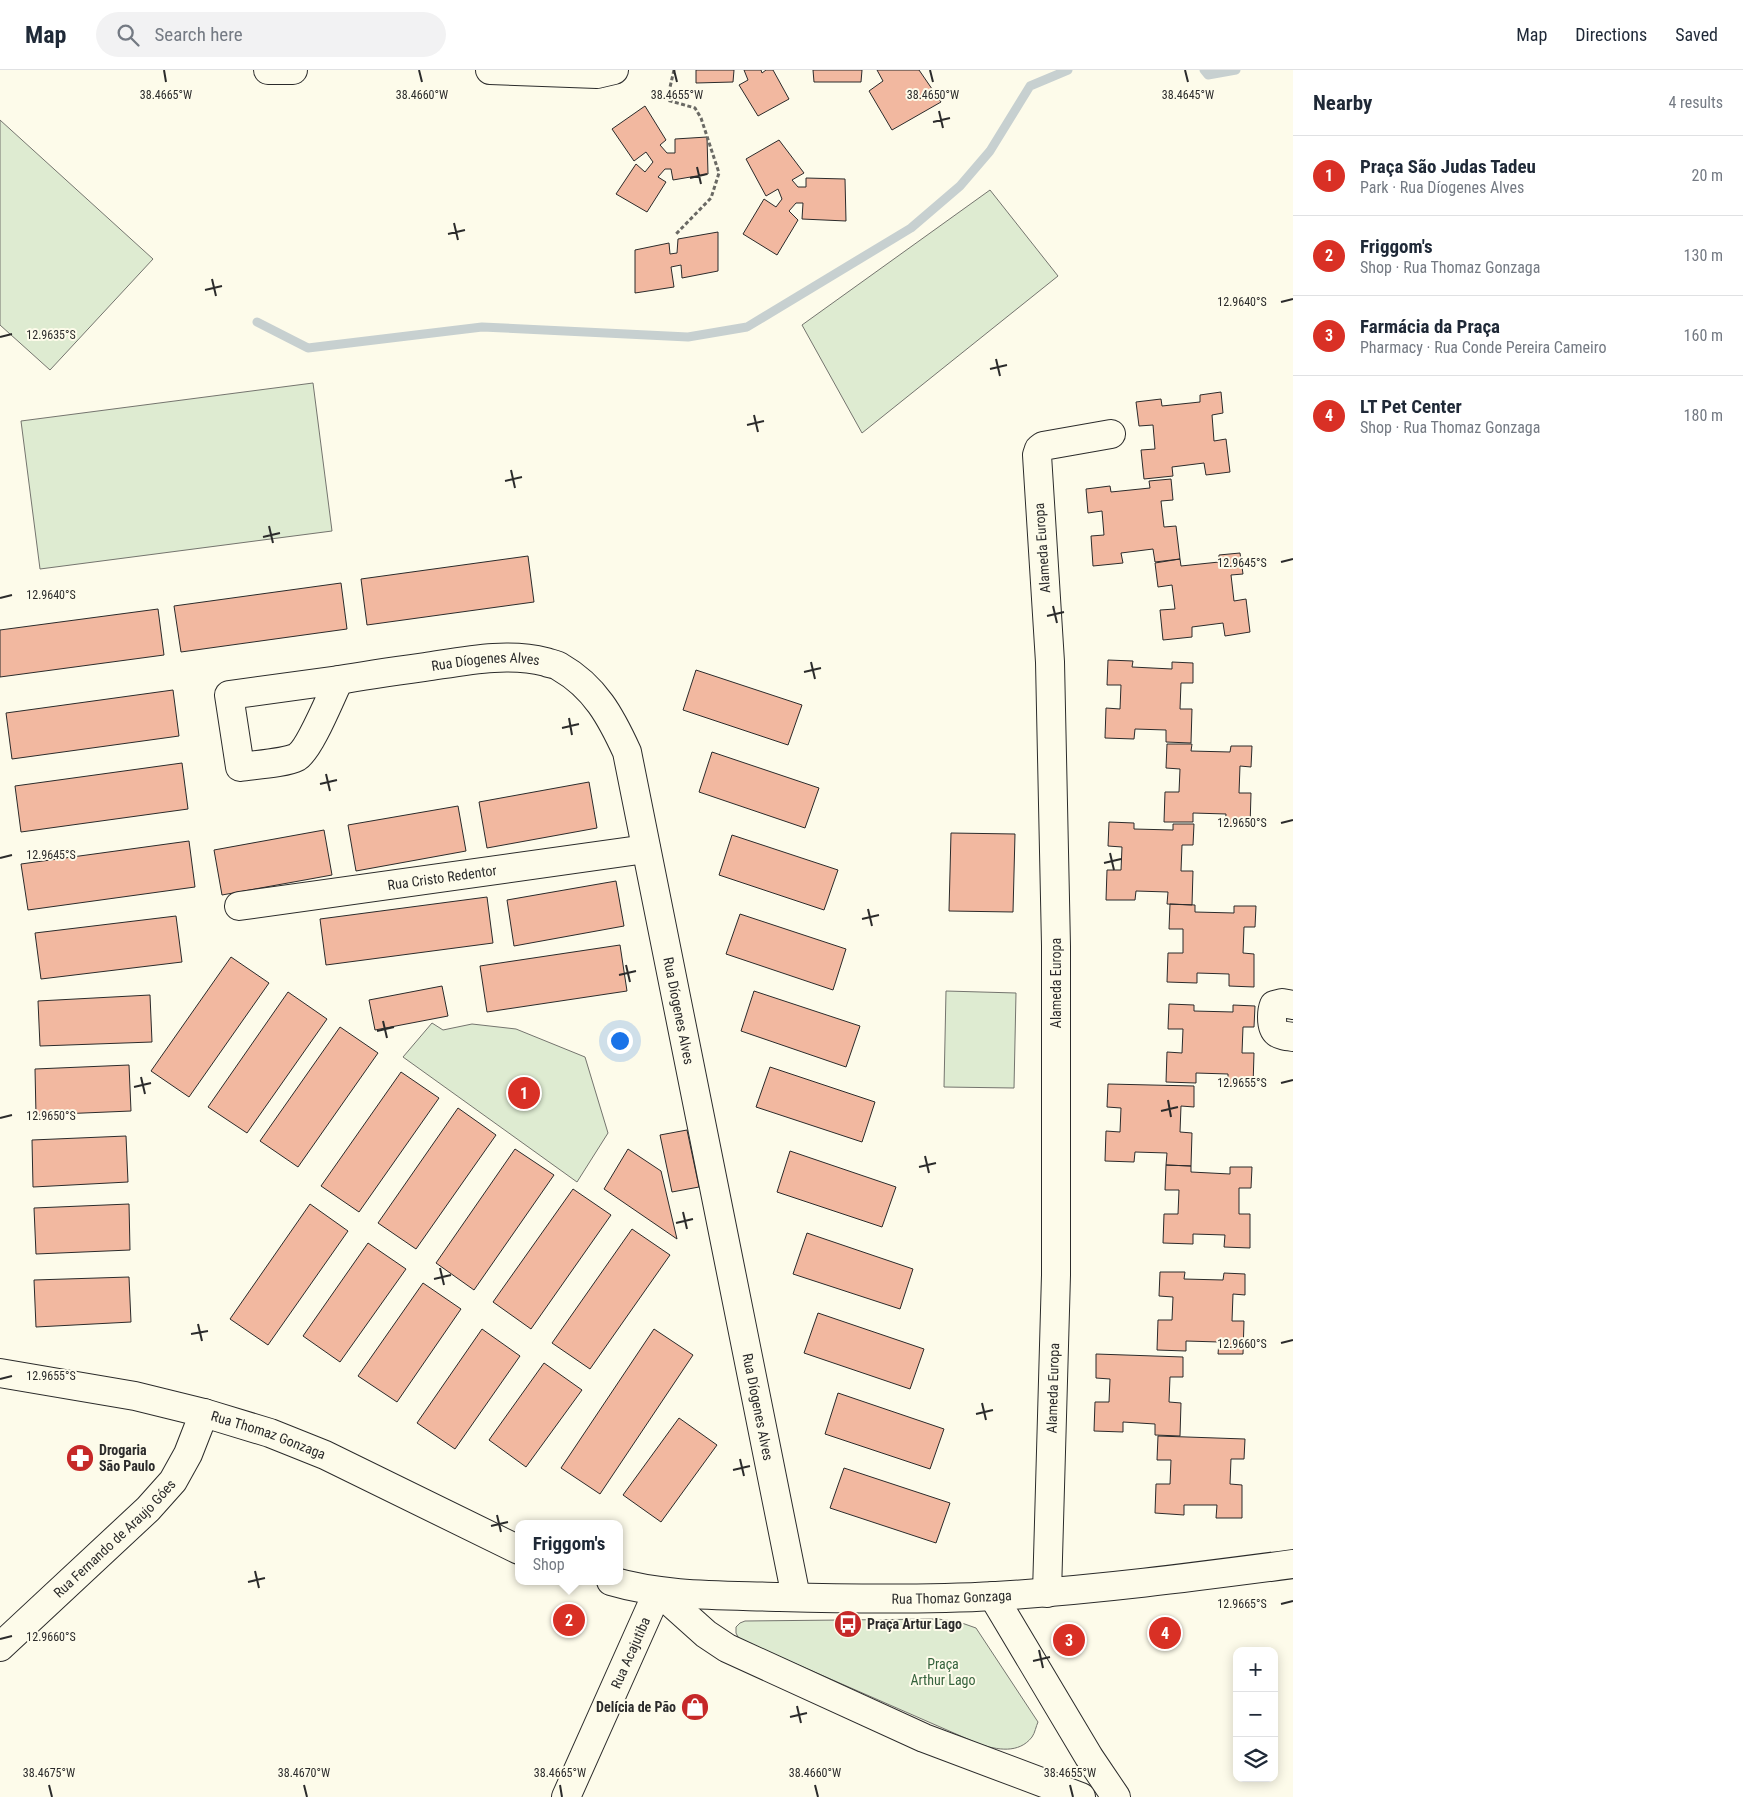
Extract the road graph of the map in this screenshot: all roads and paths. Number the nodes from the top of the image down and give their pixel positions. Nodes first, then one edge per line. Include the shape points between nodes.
1 (268, 70) edge
2 (293, 70) edge
3 (490, 70) edge
4 (674, 70) edge
5 (603, 71) edge
6 (676, 234) dead end
7 (1111, 434) dead end
8 (339, 680) dead end
9 (646, 849) junction
10 (239, 906) dead end
11 (1293, 1005) edge
12 (1293, 1037) edge
13 (0, 1373) edge
14 (204, 1413) junction
15 (515, 1548) edge
16 (1293, 1564) edge
17 (623, 1584) edge
18 (658, 1591) junction
19 (1047, 1593) junction
20 (993, 1596) junction
21 (796, 1597) junction
22 (0, 1647) edge
23 (566, 1797) edge
24 (1082, 1797) edge
25 (1116, 1797) edge

1 - 2 street
3 - 5 street
4 - 6 path via 667,100 695,108 718,173 711,198
7 - 19 street, Alameda Europa via 1043,446 1036,455 1050,662 1056,946 1056,1258
8 - 9 street, Rua Díogenes Alves via 504,657 533,659 558,666 577,678 598,700 611,717 628,752
9 - 10 street, Rua Cristo Redentor
9 - 21 street, Rua Díogenes Alves
11 - 12 street via 1274,1005 1272,1027 1276,1032
13 - 14 street, Rua Thomaz Gonzaga via 135,1396
14 - 15 street, Rua Thomaz Gonzaga via 270,1433 325,1455
14 - 22 street, Rua Fernando de Araujo Góes via 173,1481 148,1509
16 - 19 street, Rua Thomaz Gonzaga
17 - 18 street, Rua Thomaz Gonzaga
18 - 21 street, Rua Thomaz Gonzaga
18 - 23 street, Rua Acajutiba
18 - 24 street via 706,1634 727,1648 924,1738
19 - 20 street, Rua Thomaz Gonzaga
20 - 21 street, Rua Thomaz Gonzaga
20 - 25 street

